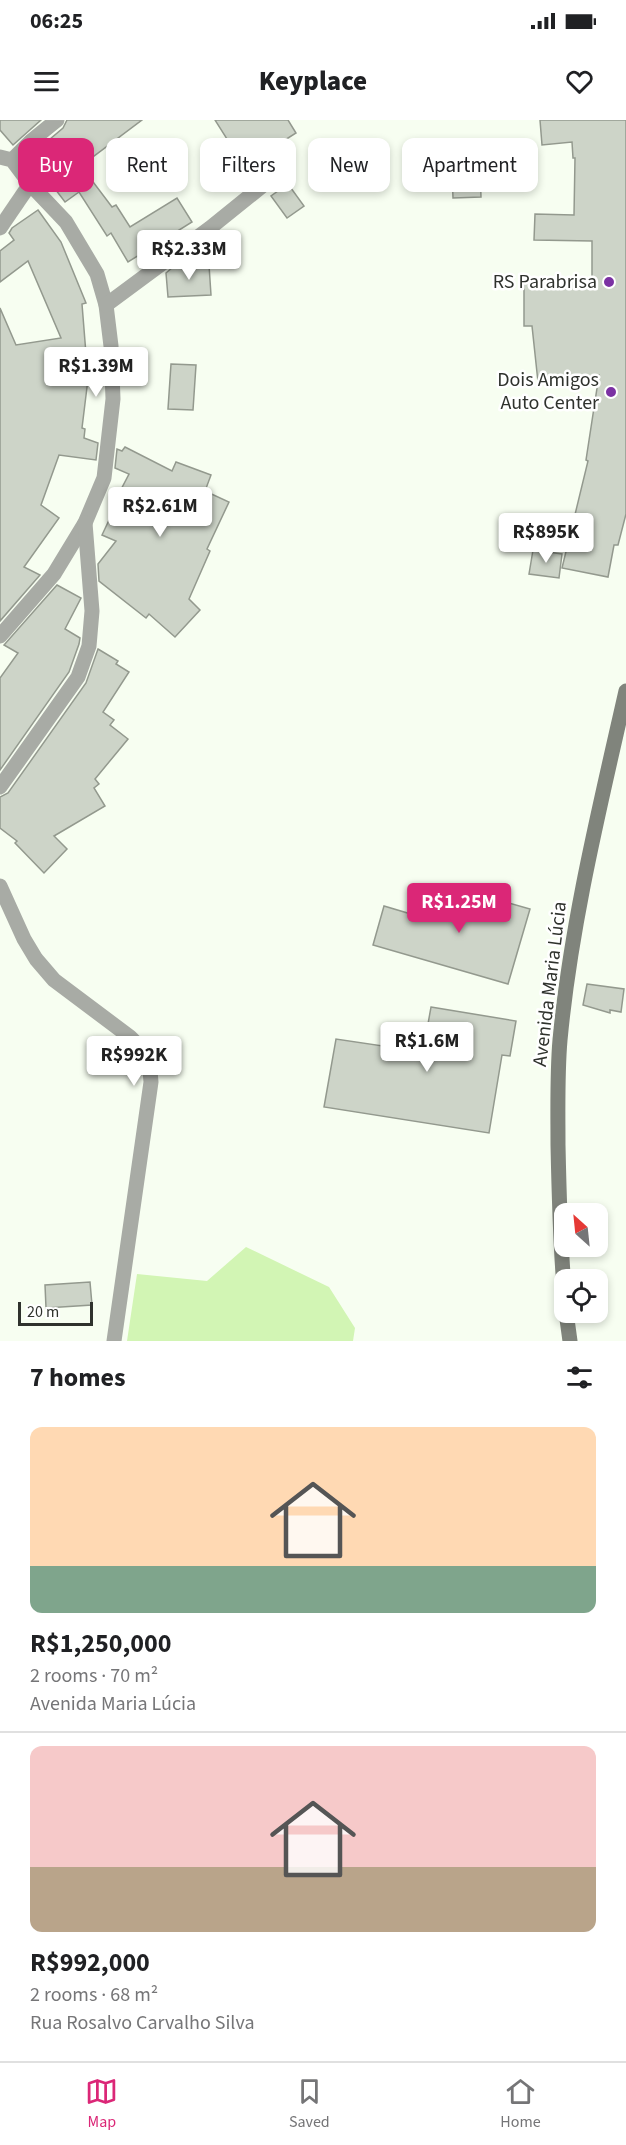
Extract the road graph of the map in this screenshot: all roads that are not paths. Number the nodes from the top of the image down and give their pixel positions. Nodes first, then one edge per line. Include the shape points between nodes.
1 (57, 120) edge
2 (6, 159) edge
3 (18, 172) edge
4 (25, 192) edge
5 (38, 192) edge
6 (255, 192) edge
7 (0, 228) edge
8 (106, 304) junction
9 (85, 523) junction
10 (0, 636) edge
11 (626, 691) edge
12 (0, 788) edge
13 (0, 886) edge
14 (563, 1269) edge
15 (568, 1323) edge
16 (114, 1341) edge
17 (570, 1341) edge

1 - 2 street
2 - 3 street
4 - 7 street
5 - 8 street via 81,244 97,274
6 - 8 street
8 - 9 street via 113,399 104,478
9 - 10 street via 54,574
9 - 12 street via 92,611 89,646 78,677
11 - 14 main road, Avenida Maria Lúcia via 572,953 560,1042
13 - 16 street via 24,939 48,973 139,1045 150,1065 150,1093
15 - 17 main road

